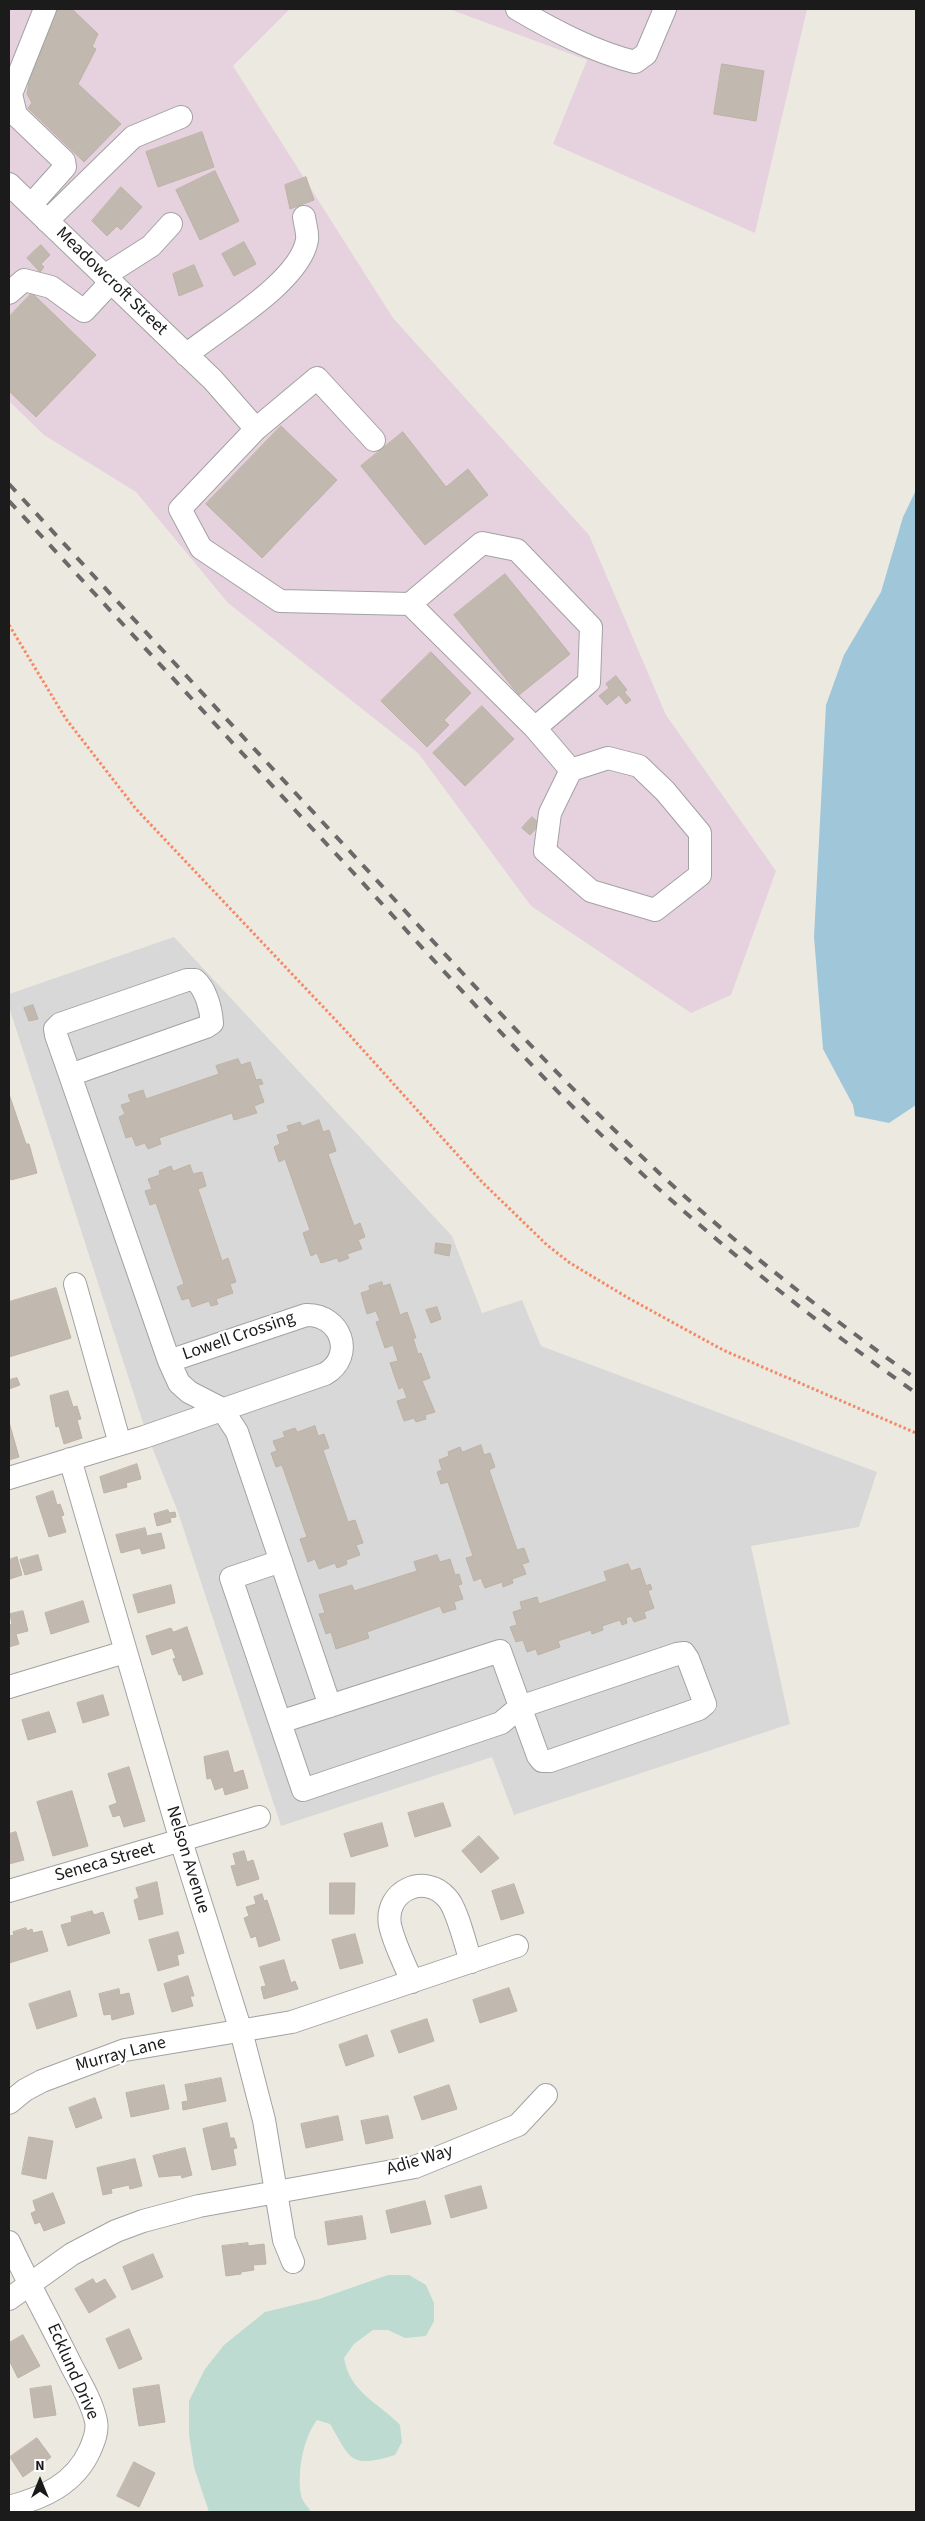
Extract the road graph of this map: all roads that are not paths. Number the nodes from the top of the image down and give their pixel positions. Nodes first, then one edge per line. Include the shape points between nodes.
1 (45, 9) edge
2 (517, 9) edge
3 (665, 9) edge
4 (181, 117) dead end
5 (9, 184) edge
6 (31, 205) junction
7 (304, 217) dead end
8 (47, 220) junction
9 (171, 224) dead end
10 (108, 279) junction
11 (9, 293) edge
12 (186, 355) junction
13 (256, 429) junction
14 (374, 440) dead end
15 (410, 604) junction
16 (535, 728) junction
17 (571, 770) junction
18 (70, 1075) junction
19 (75, 1284) dead end
20 (169, 1361) junction
21 (222, 1409) junction
22 (120, 1444) junction
23 (70, 1459) junction
24 (9, 1478) edge
25 (281, 1561) junction
26 (125, 1652) junction
27 (9, 1687) edge
28 (330, 1706) junction
29 (520, 1708) junction
30 (280, 1722) junction
31 (259, 1817) dead end
32 (181, 1840) junction
33 (9, 1891) edge
34 (517, 1946) dead end
35 (471, 1962) junction
36 (412, 1982) junction
37 (242, 2031) junction
38 (546, 2094) dead end
39 (9, 2103) edge
40 (277, 2193) junction
41 (9, 2242) edge
42 (293, 2262) dead end
43 (30, 2282) junction
44 (9, 2299) edge
45 (9, 2508) edge

1 - 6 street via 10,94 16,115 64,161 65,167
2 - 3 street via 552,29 635,62 646,54
4 - 8 street via 133,137
5 - 6 street, Meadowcroft Street
6 - 8 street, Meadowcroft Street
7 - 12 street via 308,239 292,270 277,287
8 - 10 street, Meadowcroft Street
9 - 10 street via 151,246
10 - 11 street via 84,311 51,287 24,280
10 - 12 street, Meadowcroft Street
12 - 13 street, Meadowcroft Street
13 - 14 street via 317,378
13 - 15 street via 180,509 201,548 280,601
15 - 16 street
15 - 16 street via 482,543 517,550 591,627 589,682
16 - 17 street
17 - 17 street via 550,813 545,851 591,891 655,910 700,875 700,833 639,766 608,758
18 - 18 street via 212,1023 201,985 195,980 187,980 60,1024 55,1029 56,1035
18 - 20 street
19 - 22 street
20 - 21 street, Lowell Crossing via 179,1384
20 - 21 street, Lowell Crossing via 296,1317 316,1315 334,1326 342,1349 334,1369
21 - 22 street
21 - 25 street via 237,1432
22 - 23 street
23 - 24 street
23 - 26 street, Nelson Avenue
25 - 28 street
25 - 30 street via 231,1578
26 - 27 street
26 - 32 street, Nelson Avenue
28 - 29 street via 500,1651
28 - 30 street
29 - 29 street via 684,1653 705,1704 699,1709 550,1761 542,1761 538,1756
29 - 30 street via 501,1723 303,1790
31 - 32 street, Seneca Street
32 - 33 street, Seneca Street
32 - 37 street, Nelson Avenue
34 - 35 street
35 - 36 street
35 - 36 street via 448,1898 433,1886 418,1885 396,1896 390,1907 390,1925
36 - 37 street via 292,2022
37 - 39 street, Murray Lane via 124,2050 42,2081
37 - 40 street, Nelson Avenue via 264,2120
38 - 40 street, Adie Way via 518,2125 414,2167
40 - 42 street, Nelson Avenue via 284,2240
40 - 43 street, Adie Way via 199,2206 143,2221 72,2254
41 - 43 street
43 - 44 street, Adie Way
43 - 45 street, Ecklund Drive via 89,2403 96,2421 95,2439 79,2469 66,2483 31,2502

